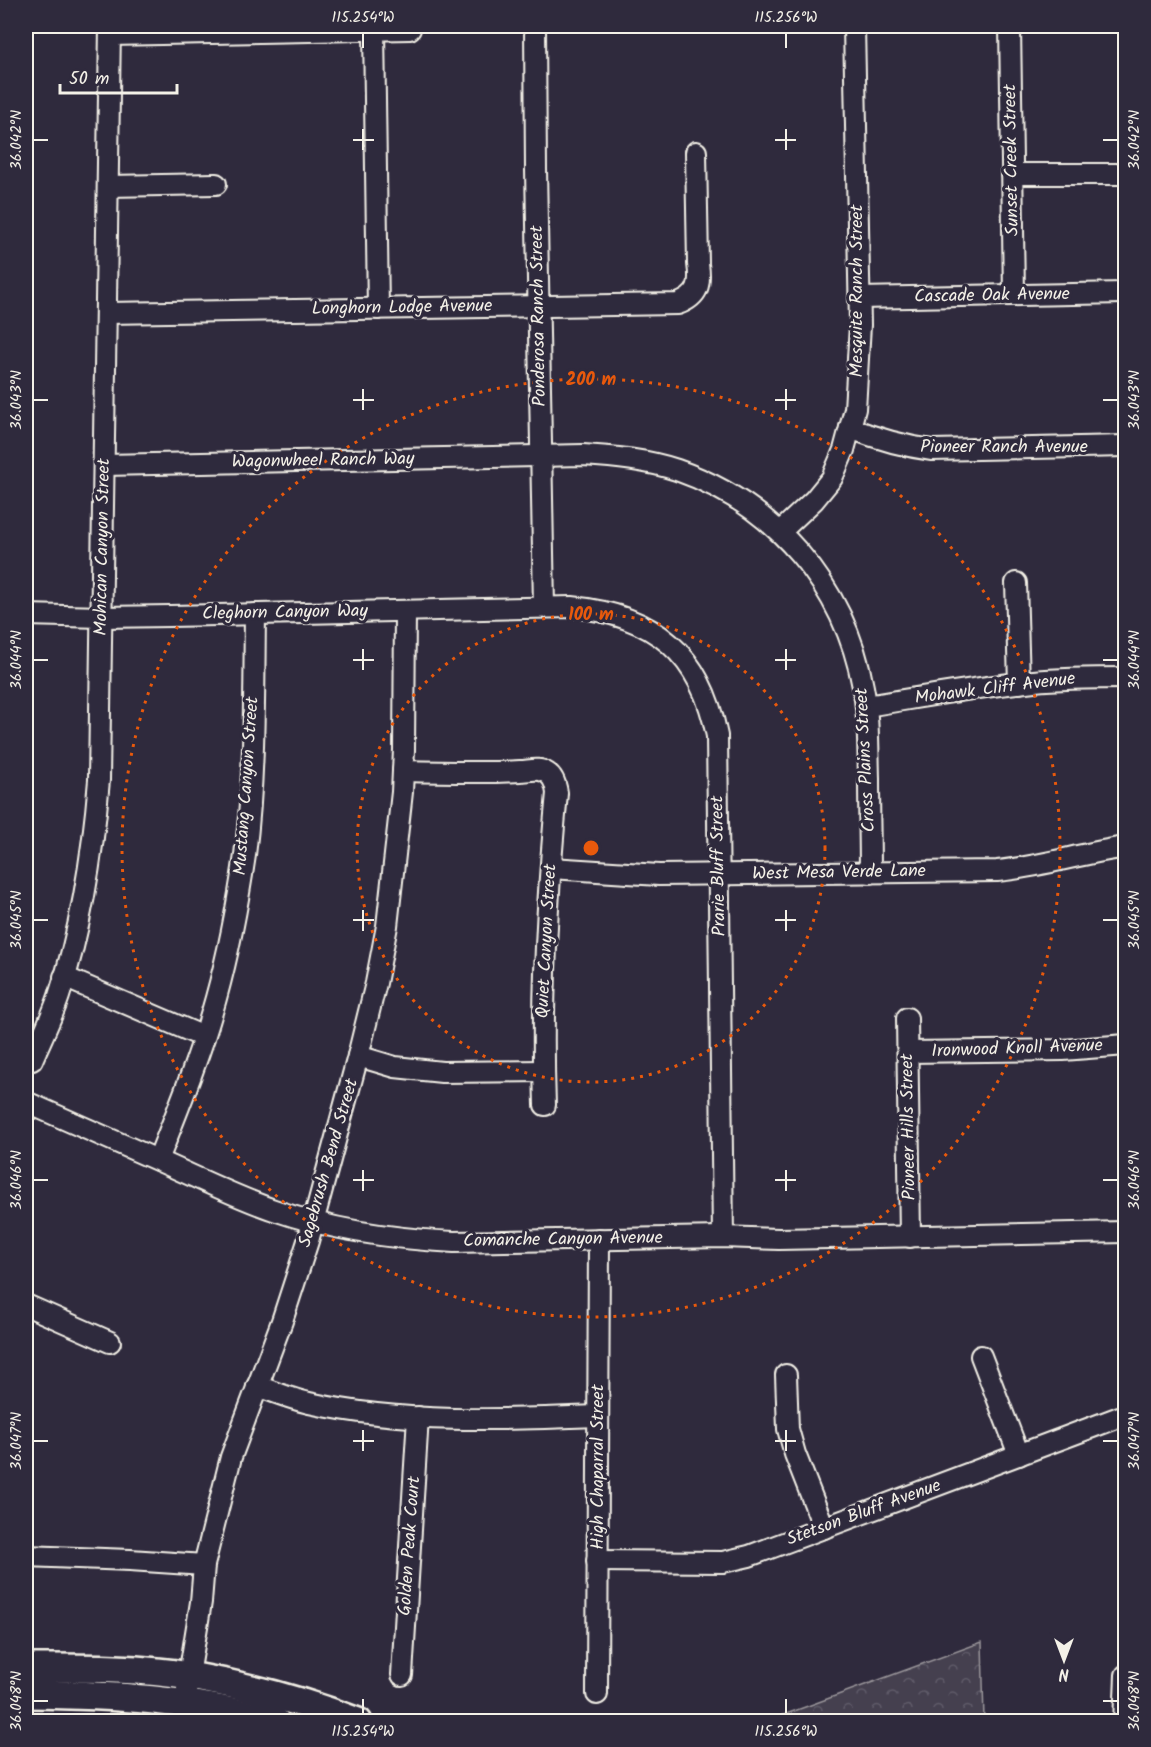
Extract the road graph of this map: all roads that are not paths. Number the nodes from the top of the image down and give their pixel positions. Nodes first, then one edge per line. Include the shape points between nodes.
1 (535, 26) edge
2 (854, 26) edge
3 (1010, 26) edge
4 (374, 29) junction
5 (410, 29) dead end
6 (110, 30) edge
7 (696, 152) dead end
8 (1012, 174) junction
9 (1121, 174) dead end
10 (216, 184) dead end
11 (108, 186) junction
12 (1125, 293) edge
13 (1014, 295) junction
14 (860, 298) junction
15 (538, 306) junction
16 (378, 309) junction
17 (106, 313) junction
18 (850, 428) junction
19 (1125, 446) edge
20 (541, 456) junction
21 (104, 465) junction
22 (780, 532) junction
23 (1016, 583) dead end
24 (544, 607) junction
25 (405, 611) junction
26 (255, 614) junction
27 (26, 615) edge
28 (102, 617) junction
29 (1125, 678) edge
30 (1019, 683) junction
31 (866, 706) junction
32 (403, 771) junction
33 (1125, 848) edge
34 (550, 868) junction
35 (870, 873) junction
36 (719, 875) junction
37 (64, 977) junction
38 (908, 1018) dead end
39 (204, 1037) junction
40 (1125, 1045) edge
41 (908, 1052) junction
42 (358, 1056) junction
43 (32, 1060) dead end
44 (544, 1071) junction
45 (545, 1105) dead end
46 (27, 1107) edge
47 (158, 1160) junction
48 (313, 1222) junction
49 (1125, 1232) edge
50 (910, 1236) junction
51 (723, 1237) junction
52 (599, 1239) junction
53 (26, 1305) edge
54 (110, 1342) dead end
55 (981, 1356) dead end
56 (786, 1376) dead end
57 (257, 1386) junction
58 (598, 1416) junction
59 (1122, 1416) dead end
60 (418, 1417) junction
61 (1019, 1455) junction
62 (824, 1528) junction
63 (26, 1556) edge
64 (597, 1561) junction
65 (204, 1565) junction
66 (26, 1668) edge
67 (402, 1675) dead end
68 (1125, 1675) edge
69 (189, 1676) junction
70 (26, 1694) edge
71 (597, 1694) dead end
72 (184, 1702) junction
73 (276, 1722) edge
74 (358, 1722) edge
75 (1124, 1722) edge

1 - 15 street, Ponderosa Ranch Street
2 - 14 street, Mesquite Ranch Street
3 - 8 street, Sunset Creek Street
4 - 5 street
4 - 6 street
4 - 16 street
6 - 11 street, Mohican Canyon Street
7 - 15 street, Longhorn Lodge Avenue via 700,277 699,286 687,301
8 - 9 street
8 - 13 street, Sunset Creek Street
10 - 11 street
11 - 17 street, Mohican Canyon Street
12 - 13 street, Cascade Oak Avenue
13 - 14 street, Cascade Oak Avenue
14 - 18 street, Mesquite Ranch Street via 858,376
15 - 16 street, Longhorn Lodge Avenue
15 - 20 street, Ponderosa Ranch Street
16 - 17 street, Longhorn Lodge Avenue
17 - 21 street, Mohican Canyon Street
18 - 19 street, Pioneer Ranch Avenue via 884,442 932,450
18 - 22 street, Mesquite Ranch Street via 832,478
20 - 21 street, Wagonwheel Ranch Way
20 - 22 street, Cross Plains Street via 614,457 677,470 734,497
20 - 24 street, Ponderosa Ranch Street
21 - 28 street, Mohican Canyon Street
22 - 31 street, Cross Plains Street via 823,582 837,606 859,668
23 - 30 street
24 - 25 street, Cleghorn Canyon Way
24 - 36 street, Prarie Bluff Street via 589,609 628,619 665,639 692,668 705,691 717,736
25 - 26 street, Cleghorn Canyon Way
25 - 32 street, Sagebrush Bend Street
26 - 28 street, Cleghorn Canyon Way
26 - 39 street, Mustang Canyon Street via 245,852 228,947
27 - 28 street, Cleghorn Canyon Way
28 - 37 street, Mohican Canyon Street via 95,830
29 - 30 street, Mohawk Cliff Avenue
30 - 31 street, Mohawk Cliff Avenue
31 - 35 street, Cross Plains Street
32 - 34 street, Quiet Canyon Street via 538,769 548,773 557,793
32 - 42 street, Sagebrush Bend Street via 387,926
33 - 35 street, West Mesa Verde Lane via 1025,868
34 - 36 street, West Mesa Verde Lane
34 - 44 street, Quiet Canyon Street
35 - 36 street, West Mesa Verde Lane
36 - 51 street, Prarie Bluff Street
37 - 39 street
37 - 43 street, Mohican Canyon Street
38 - 41 street, Pioneer Hills Street
39 - 47 street, Mustang Canyon Street
40 - 41 street, Ironwood Knoll Avenue
41 - 50 street, Pioneer Hills Street
42 - 44 street via 395,1067 441,1072
42 - 48 street, Sagebrush Bend Street
44 - 45 street, Quiet Canyon Street
46 - 47 street, Comanche Canyon Avenue
47 - 48 street, Comanche Canyon Avenue via 273,1210
48 - 52 street, Comanche Canyon Avenue via 418,1240
48 - 57 street, Sagebrush Bend Street
49 - 50 street, Comanche Canyon Avenue
50 - 51 street, Comanche Canyon Avenue
51 - 52 street, Comanche Canyon Avenue
52 - 58 street, High Chaparral Street
53 - 54 street
55 - 61 street
56 - 62 street via 788,1429
57 - 60 street via 289,1398 345,1410
57 - 65 street, Sagebrush Bend Street via 231,1457
58 - 60 street via 481,1420
58 - 64 street, High Chaparral Street
59 - 61 street, Stetson Bluff Avenue
60 - 67 street, Golden Peak Court
61 - 62 street, Stetson Bluff Avenue
62 - 64 street, Stetson Bluff Avenue via 723,1562
63 - 65 street
64 - 71 street, High Chaparral Street
65 - 69 street, Sagebrush Bend Street
66 - 69 main road via 99,1667
68 - 75 street
69 - 72 street, Sagebrush Bend Street
69 - 74 main road via 299,1701
70 - 72 main road via 92,1694
72 - 73 main road

